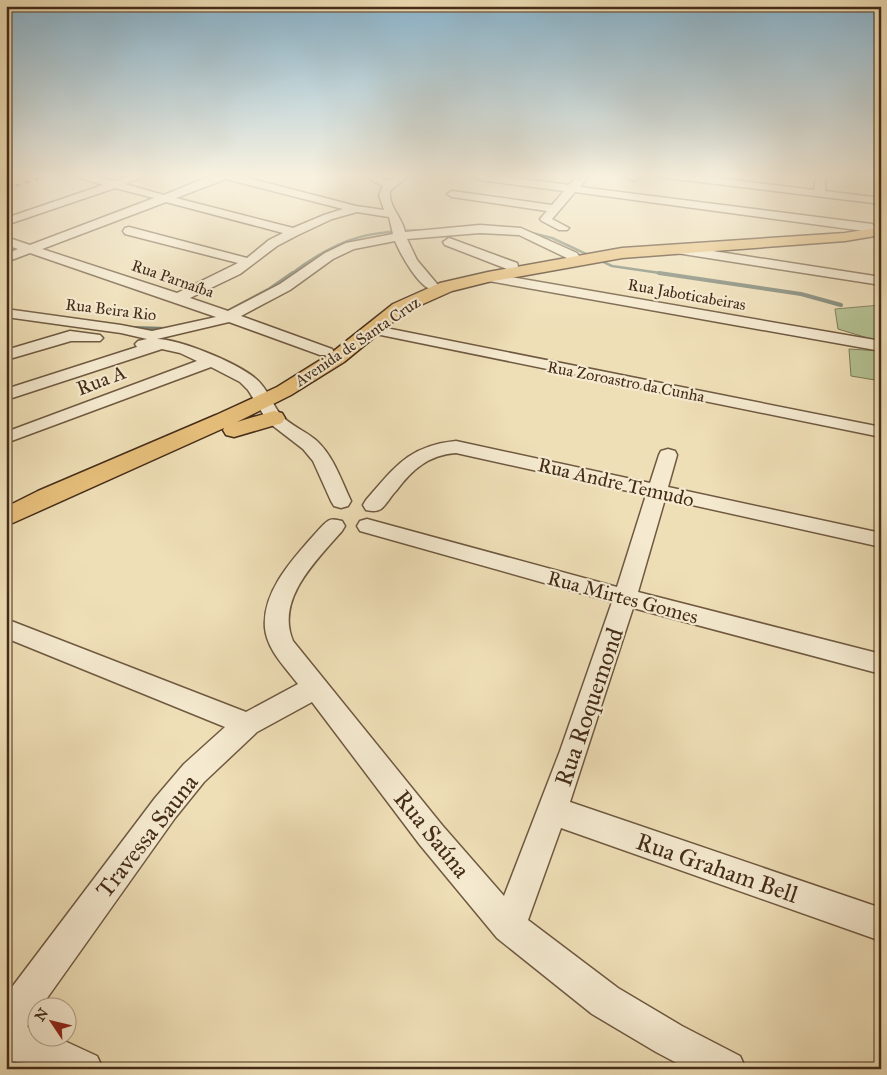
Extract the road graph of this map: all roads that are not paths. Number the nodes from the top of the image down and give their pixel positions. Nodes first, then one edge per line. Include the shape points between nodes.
1 (97, 224) edge
2 (265, 224) edge
3 (313, 224) edge
4 (395, 224) edge
5 (554, 224) edge
6 (847, 224) edge
7 (563, 228) dead end
8 (878, 228) edge
9 (129, 231) dead end
10 (294, 232) junction
11 (399, 233) junction
12 (6, 241) edge
13 (449, 242) dead end
14 (674, 248) junction
15 (29, 249) junction
16 (588, 256) junction
17 (6, 258) edge
18 (249, 262) junction
19 (512, 266) junction
20 (488, 277) junction
21 (881, 281) edge
22 (431, 284) junction
23 (178, 298) junction
24 (6, 313) edge
25 (224, 315) junction
26 (372, 329) junction
27 (156, 340) junction
28 (881, 346) edge
29 (326, 352) junction
30 (6, 355) edge
31 (212, 361) junction
32 (6, 395) edge
33 (265, 405) junction
34 (881, 432) edge
35 (6, 438) edge
36 (668, 456) dead end
37 (658, 492) junction
38 (6, 506) edge
39 (338, 514) junction
40 (370, 516) junction
41 (6, 518) edge
42 (881, 540) edge
43 (626, 598) junction
44 (6, 628) edge
45 (881, 664) edge
46 (315, 688) junction
47 (247, 724) junction
48 (554, 811) junction
49 (881, 925) edge
50 (509, 926) junction
51 (8, 1029) edge
52 (84, 1069) edge
53 (727, 1069) edge

1 - 15 street
2 - 10 street
3 - 10 street
4 - 11 street
5 - 7 street
6 - 8 street
8 - 14 main road, Avenida de Santa Cruz via 845,237
8 - 16 main road, Avenida de Santa Cruz via 640,246
9 - 18 street
10 - 18 street
11 - 16 street, Rua Beira Rio via 464,229 512,231
11 - 22 street via 408,256
11 - 25 street, Rua Beira Rio via 340,251 285,288
12 - 15 street, Rua Parnaíba
13 - 19 street
14 - 16 main road, Avenida de Santa Cruz
14 - 21 street
15 - 17 street
15 - 23 street, Rua Parnaíba
16 - 19 main road, Avenida de Santa Cruz
16 - 20 main road, Avenida de Santa Cruz
18 - 23 street
19 - 22 main road, Avenida de Santa Cruz
20 - 26 main road, Avenida de Santa Cruz via 429,293 399,308
20 - 28 street, Rua Jaboticabeiras
22 - 29 main road, Avenida de Santa Cruz via 394,302
23 - 25 street, Rua Parnaíba
24 - 27 street, Rua Beira Rio via 121,329
25 - 27 street, Rua Beira Rio via 211,323
25 - 29 street, Rua Parnaíba
26 - 33 main road, Avenida de Santa Cruz via 337,358
26 - 34 street, Rua Zoroastro da Cunha
27 - 30 street, Rua A via 137,344 76,335
27 - 31 street, Rua A
27 - 32 street
29 - 33 main road, Avenida de Santa Cruz
31 - 33 street, Rua A via 239,375 255,388
31 - 35 street, Rua A
33 - 38 main road, Avenida de Santa Cruz via 73,474
33 - 39 street via 322,459
33 - 41 main road via 47,497
36 - 37 street, Rua Roquemond
37 - 40 street, Rua Andre Temudo via 471,449 443,447 417,457
37 - 42 street, Rua Andre Temudo
37 - 43 street, Rua Roquemond
39 - 40 street via 354,530
39 - 40 street, Rua Mirtes Gomes via 358,499
39 - 46 street, Rua Saúna via 287,584 279,608 277,629 283,646
40 - 43 street, Rua Mirtes Gomes
43 - 45 street, Rua Mirtes Gomes
43 - 48 street, Rua Roquemond
44 - 47 street
46 - 47 street, Travessa Sauna
46 - 50 street, Rua Saúna via 431,835
47 - 51 street, Travessa Sauna via 194,772 165,808
48 - 49 street, Rua Graham Bell
48 - 50 street, Rua Roquemond
50 - 53 street, Rua Saúna via 605,1001
51 - 52 street via 17,1042 43,1049

